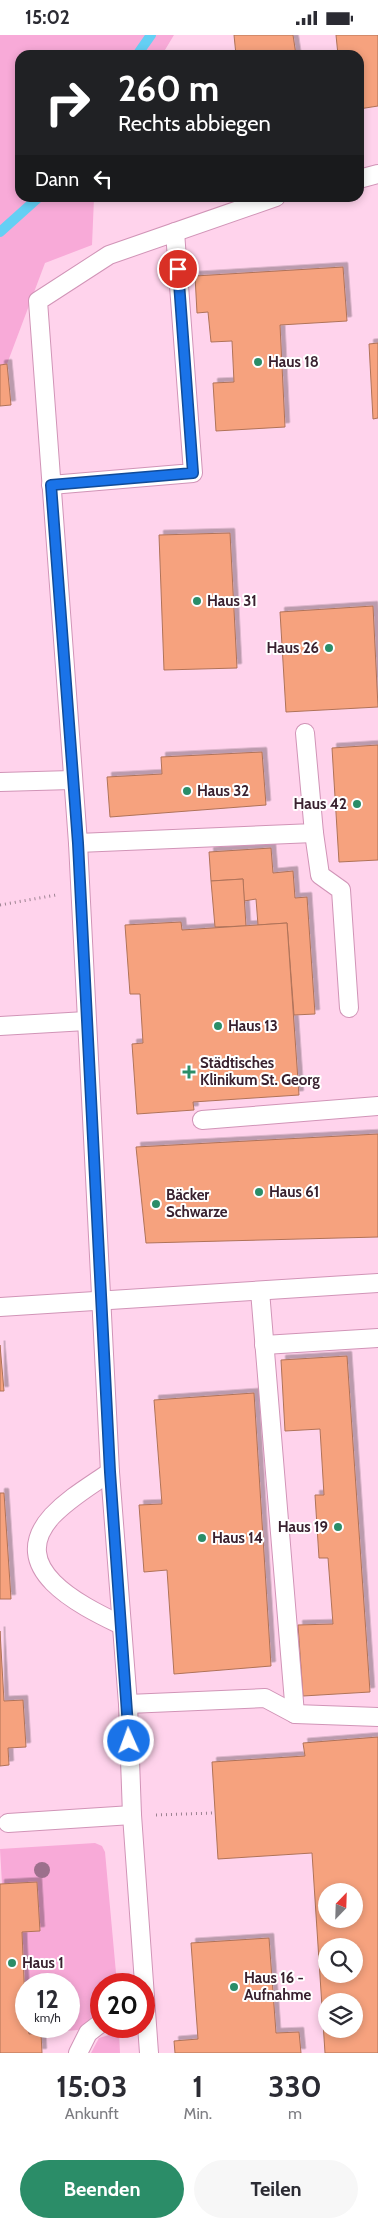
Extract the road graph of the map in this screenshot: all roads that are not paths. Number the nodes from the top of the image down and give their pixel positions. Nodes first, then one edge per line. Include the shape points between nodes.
1 (378, 174) edge
2 (364, 178) edge
3 (262, 202) edge
4 (175, 232) junction
5 (51, 485) junction
6 (306, 733) dead end
7 (72, 780) junction
8 (0, 782) edge
9 (314, 833) junction
10 (78, 843) junction
11 (349, 1007) dead end
12 (86, 1021) junction
13 (0, 1026) edge
14 (378, 1106) edge
15 (202, 1120) dead end
16 (378, 1283) edge
17 (260, 1291) junction
18 (102, 1300) junction
19 (0, 1307) edge
20 (378, 1338) edge
21 (264, 1345) junction
22 (110, 1472) junction
23 (121, 1625) junction
24 (128, 1704) junction
25 (295, 1714) junction
26 (378, 1717) edge
27 (132, 1815) junction
28 (8, 1823) dead end
29 (143, 1973) edge
30 (90, 2031) edge
31 (148, 2038) edge
32 (78, 2053) edge
33 (149, 2053) edge

1 - 2 lane
3 - 4 lane
4 - 5 lane via 109,255 38,301
4 - 5 lane via 193,473
5 - 7 lane
6 - 9 lane
7 - 8 lane
7 - 10 lane
9 - 10 lane
9 - 11 lane via 320,875 341,890
10 - 12 lane
12 - 13 lane
12 - 18 lane
14 - 15 lane
16 - 17 lane
17 - 18 lane
17 - 21 lane
18 - 19 lane
18 - 22 lane
20 - 21 lane
21 - 25 lane
22 - 23 lane
22 - 23 lane via 51,1517 41,1533 37,1549 41,1567 56,1587 88,1609
23 - 24 lane
24 - 25 lane via 265,1698
24 - 27 lane
25 - 26 lane
27 - 28 lane
27 - 29 lane
30 - 32 lane
31 - 33 lane

